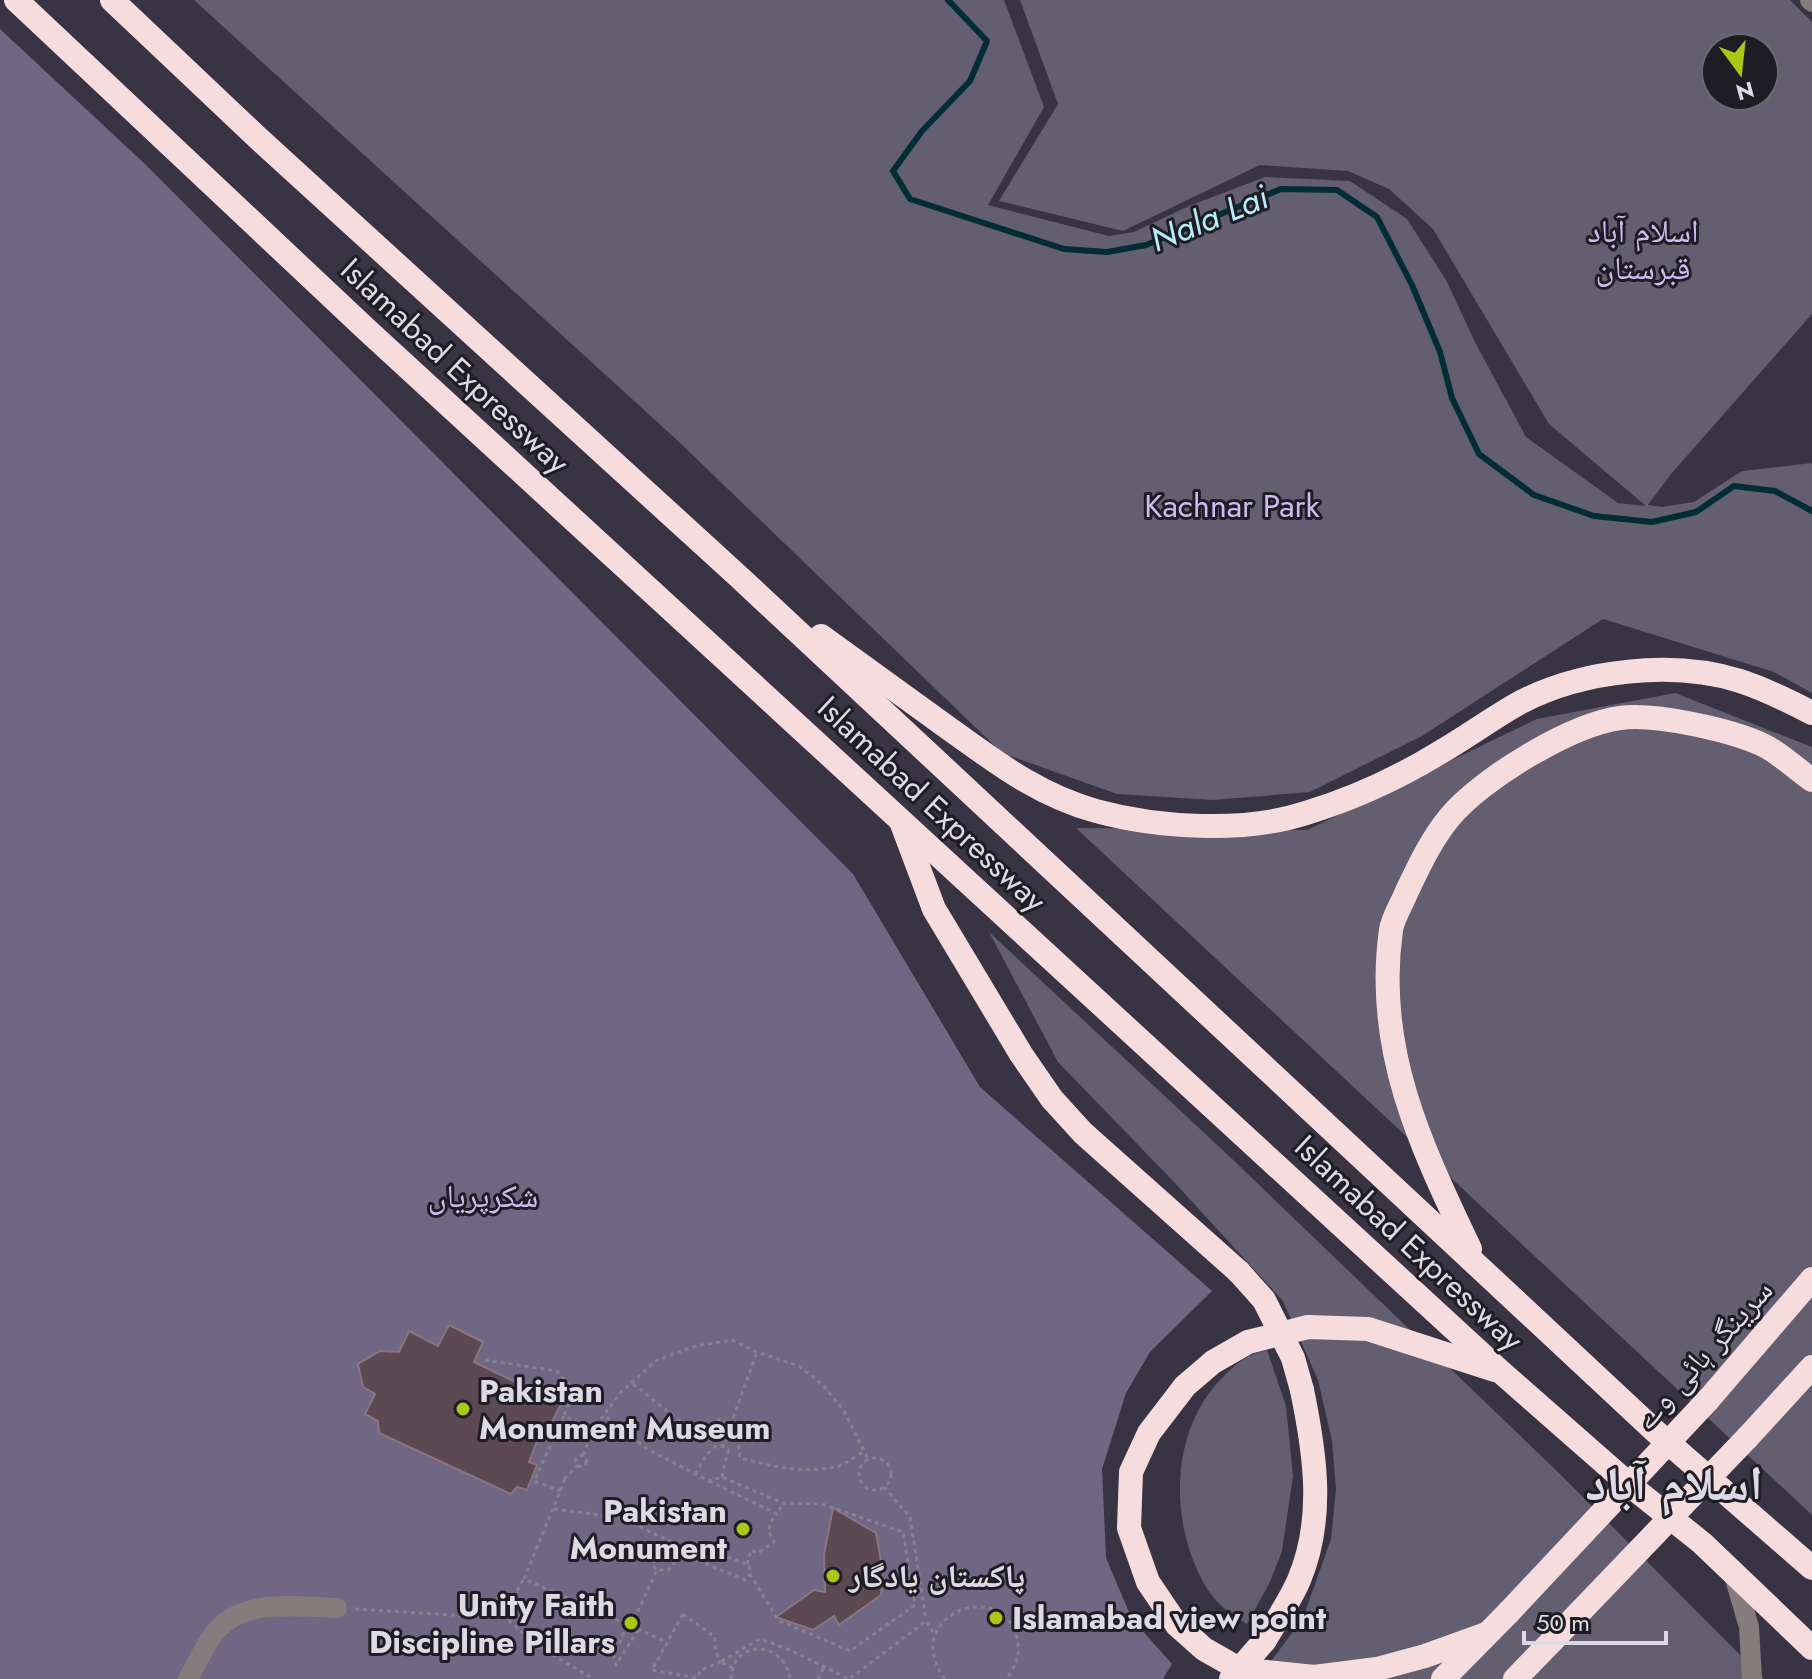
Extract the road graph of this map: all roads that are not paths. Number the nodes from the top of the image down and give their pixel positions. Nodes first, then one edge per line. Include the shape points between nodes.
1 (16, 0) edge
2 (112, 0) edge
3 (738, 576) junction
4 (1812, 713) edge
5 (1812, 780) edge
6 (900, 818) junction
7 (1476, 1262) junction
8 (1812, 1279) edge
9 (1812, 1367) edge
10 (1501, 1372) junction
11 (1812, 1568) edge
12 (1733, 1572) junction
13 (337, 1608) road end
14 (1486, 1634) junction
15 (1812, 1648) edge
16 (188, 1679) edge
17 (1231, 1679) edge
18 (1443, 1679) edge
19 (1515, 1679) edge
20 (1752, 1679) edge

1 - 6 highway, Islamabad Expressway
2 - 3 highway, Islamabad Expressway
3 - 4 highway via 1022,781 1097,811 1183,824 1234,825 1304,814 1403,773 1550,689 1620,672 1712,675
3 - 7 highway, Islamabad Expressway
5 - 7 highway via 1763,745 1683,721 1620,718 1572,733 1508,766 1450,816 1422,859 1391,927 1386,995 1412,1122
6 - 10 highway, Islamabad Expressway
6 - 17 highway, bridge via 934,909 1052,1099 1239,1272 1264,1300 1293,1358 1315,1452 1316,1519 1299,1579 1265,1640
7 - 11 highway, Islamabad Expressway via 1656,1432
8 - 14 highway, سرینگر ہائی وے, bridge via 1708,1400
9 - 19 highway, bridge
10 - 12 highway, Islamabad Expressway
10 - 14 highway via 1368,1329 1308,1327 1248,1342 1185,1386 1149,1433 1131,1472 1129,1528 1148,1582 1177,1625 1239,1669 1314,1677 1377,1669
12 - 15 highway, Islamabad Expressway
12 - 20 street via 1749,1627
13 - 16 street via 266,1607 240,1614 214,1634
14 - 18 highway, سرینگر ہائی وے

